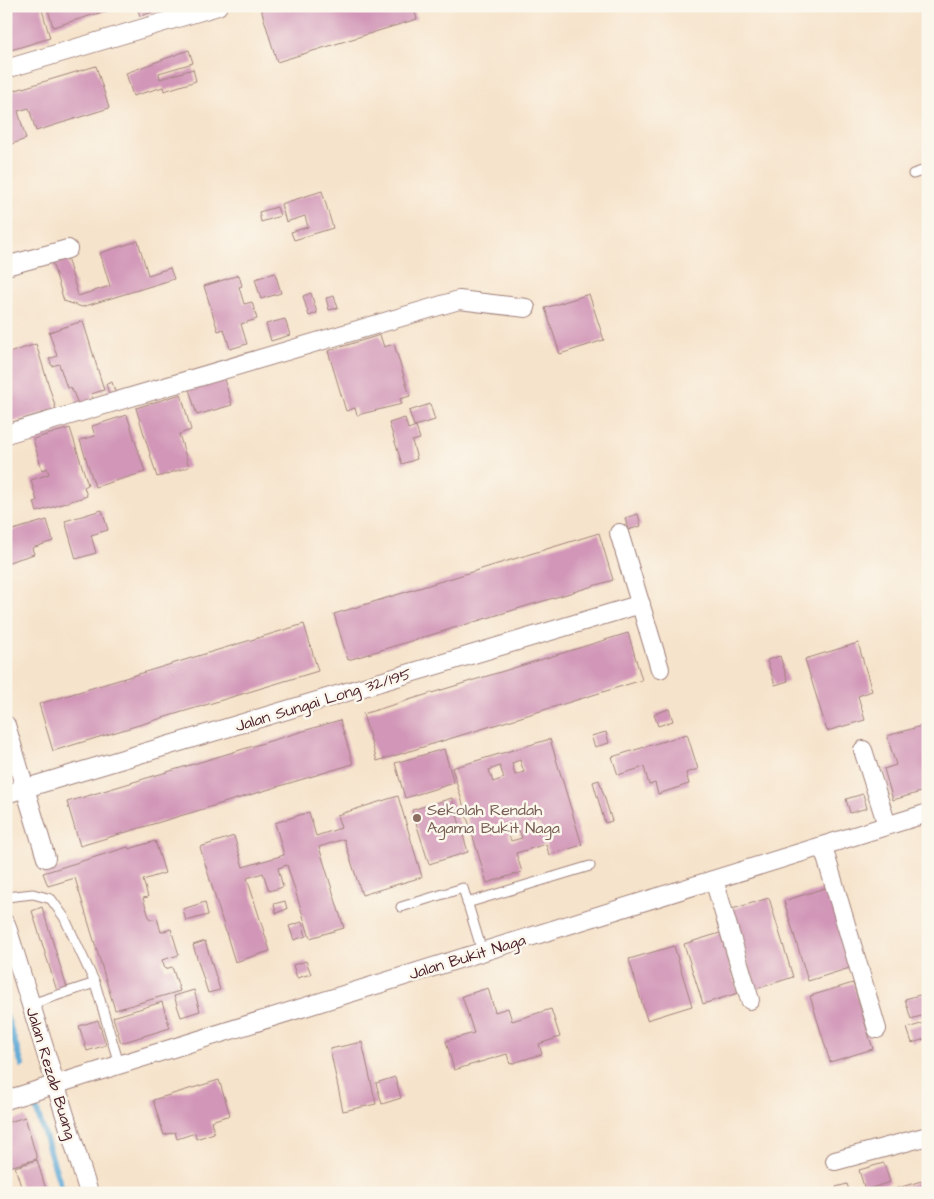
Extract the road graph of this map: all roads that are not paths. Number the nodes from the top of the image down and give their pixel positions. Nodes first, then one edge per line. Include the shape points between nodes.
1 (218, 6) edge
2 (6, 69) edge
3 (928, 169) edge
4 (913, 174) dead end
5 (68, 249) dead end
6 (6, 266) edge
7 (526, 308) dead end
8 (6, 434) edge
9 (619, 533) dead end
10 (641, 604) junction
11 (660, 669) dead end
12 (6, 724) edge
13 (863, 750) dead end
14 (25, 789) junction
15 (6, 794) edge
16 (928, 813) edge
17 (887, 826) junction
18 (823, 847) junction
19 (46, 858) dead end
20 (590, 866) dead end
21 (714, 880) junction
22 (6, 897) edge
23 (467, 903) junction
24 (401, 907) dead end
25 (6, 924) edge
26 (482, 951) junction
27 (95, 983) junction
28 (750, 1000) dead end
29 (31, 1004) junction
30 (877, 1029) dead end
31 (119, 1064) junction
32 (56, 1084) junction
33 (6, 1100) edge
34 (928, 1136) edge
35 (835, 1161) dead end
36 (89, 1193) edge

1 - 2 street
3 - 4 lane
5 - 6 street
7 - 8 street via 459,300
9 - 10 street
10 - 11 street
10 - 14 street, Jalan Sungai Long 32/195
12 - 14 street
13 - 17 street
14 - 15 street, Jalan Sungai Long 32/195
14 - 19 street
16 - 17 street, Jalan Bukit Naga
17 - 18 street, Jalan Bukit Naga
18 - 21 street, Jalan Bukit Naga
18 - 30 street
20 - 23 lane
21 - 26 street, Jalan Bukit Naga
21 - 28 street
22 - 27 lane via 33,894 50,899 64,917
23 - 24 lane via 463,888
23 - 26 lane
25 - 29 street, Jalan Rezab Buang
26 - 31 street, Jalan Bukit Naga
27 - 29 lane
27 - 31 lane
29 - 32 street, Jalan Rezab Buang
31 - 32 street, Jalan Bukit Naga
32 - 33 street, Jalan Bukit Naga
32 - 36 street, Jalan Rezab Buang
34 - 35 street

